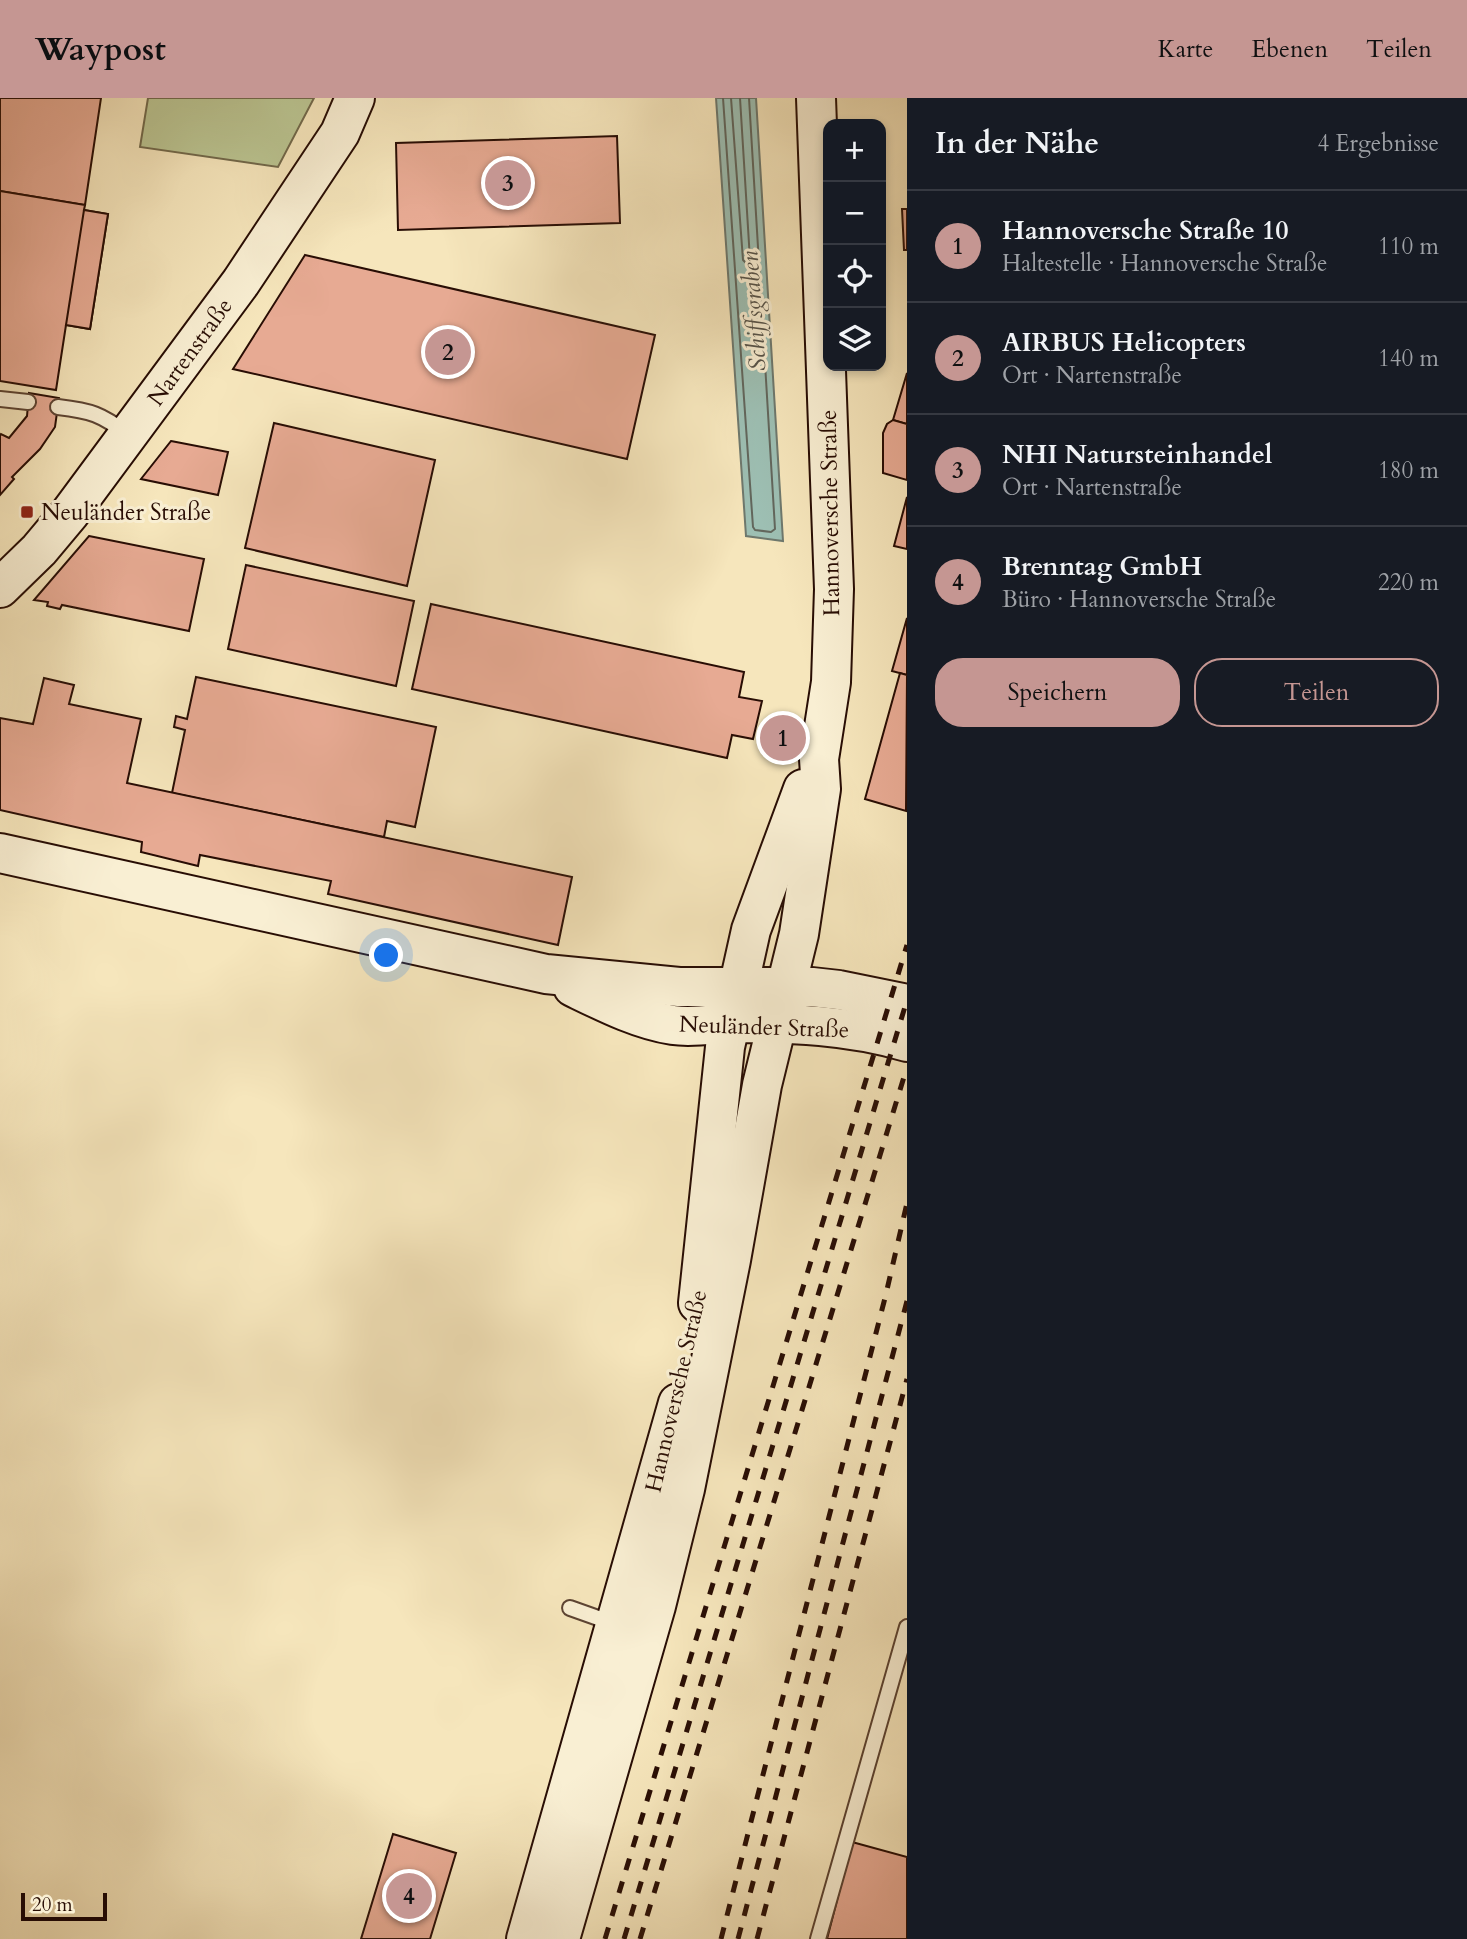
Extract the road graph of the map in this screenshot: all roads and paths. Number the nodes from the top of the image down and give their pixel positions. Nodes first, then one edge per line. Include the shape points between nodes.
1 (355, 98) edge
2 (816, 98) edge
3 (0, 399) edge
4 (28, 402) dead end
5 (58, 407) dead end
6 (129, 435) junction
7 (0, 588) edge
8 (819, 760) junction
9 (0, 853) edge
10 (786, 986) junction
11 (907, 1004) edge
12 (733, 1005) junction
13 (777, 1024) junction
14 (907, 1042) edge
15 (570, 1608) dead end
16 (616, 1625) junction
17 (907, 1627) edge
18 (526, 1939) edge
19 (560, 1939) edge
20 (818, 1939) edge

1 - 6 main road, Nartenstraße via 340,133 241,282
2 - 8 main road, Hannoversche Straße via 834,589 831,682
3 - 4 lane
5 - 6 lane via 89,410
6 - 7 main road, Nartenstraße via 39,550
8 - 10 main road, Hannoversche Straße via 821,789 799,933
8 - 12 main road, Hannoversche Straße via 804,784 758,909
9 - 12 main road, Neuländer Straße via 546,974 680,987
10 - 11 main road, Neuländer Straße via 839,990
10 - 12 main road, Neuländer Straße
10 - 13 main road, Hannoversche Straße
12 - 13 main road, Neuländer Straße
12 - 16 main road, Hannoversche Straße via 716,1118 696,1318 671,1432
13 - 14 main road, Neuländer Straße via 835,1026
13 - 19 main road, Hannoversche Straße via 685,1489
15 - 16 lane
16 - 18 main road, Hannoversche Straße
17 - 20 lane

